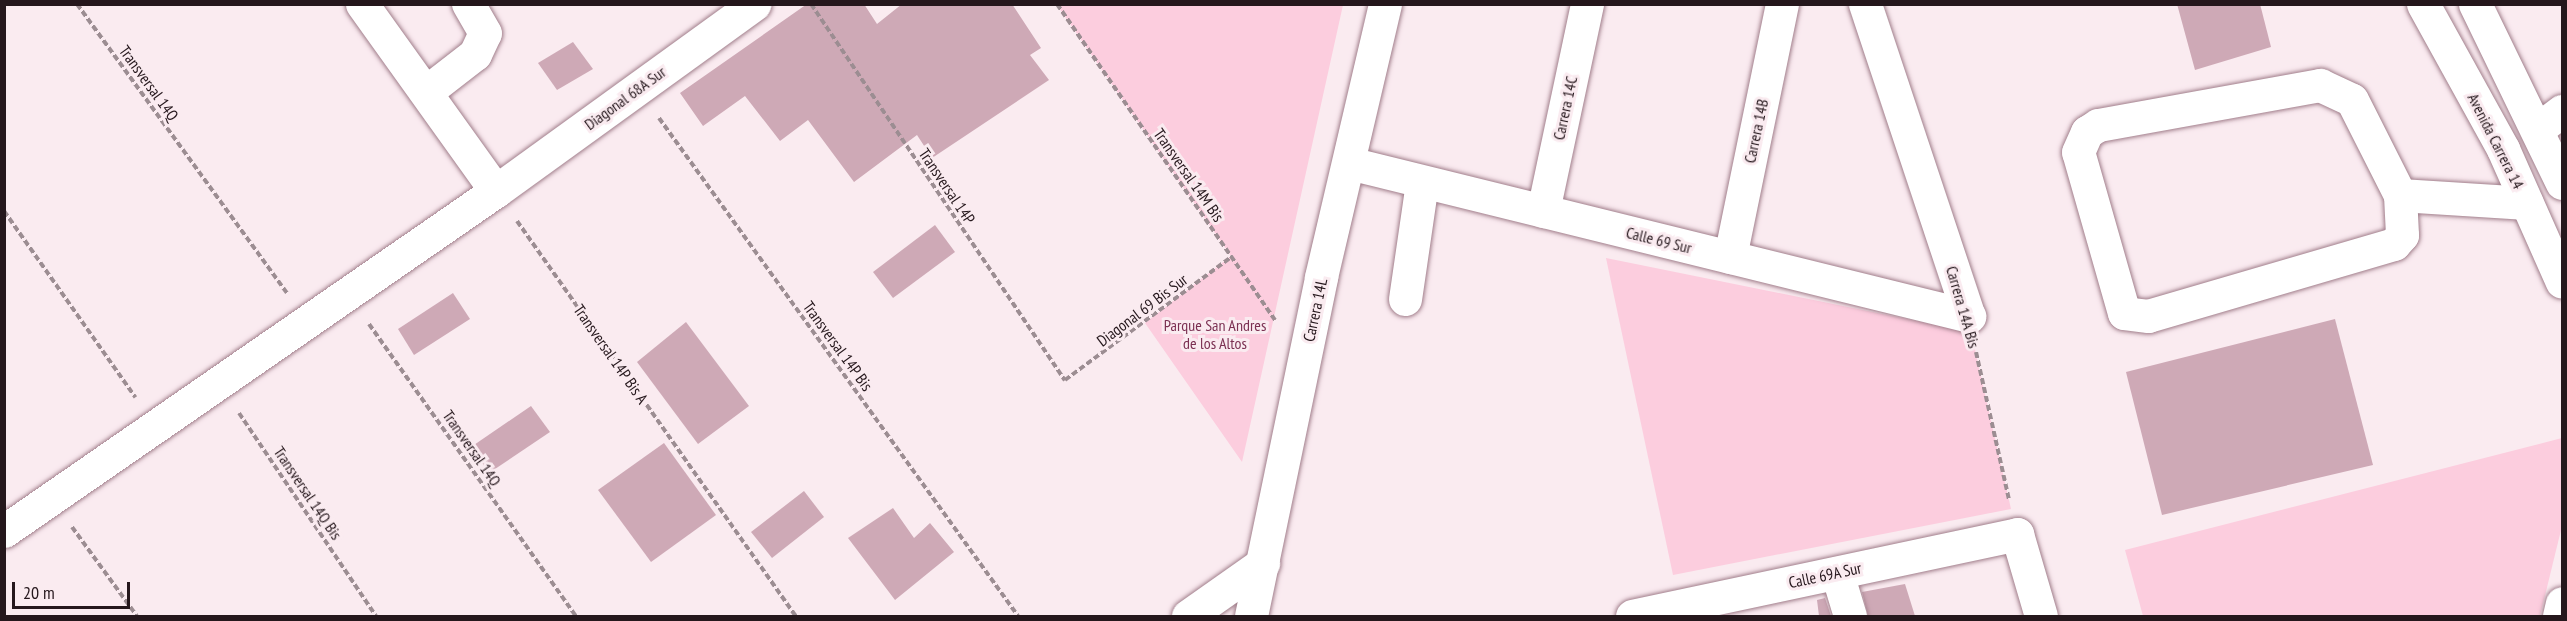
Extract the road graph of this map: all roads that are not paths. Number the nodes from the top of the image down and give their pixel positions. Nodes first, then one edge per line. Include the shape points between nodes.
1 (362, 4) edge
2 (468, 4) edge
3 (754, 4) edge
4 (1385, 4) edge
5 (1587, 4) edge
6 (1782, 4) edge
7 (1865, 4) edge
8 (2424, 4) edge
9 (2475, 4) edge
10 (426, 92) junction
11 (2550, 120) edge
12 (1349, 163) junction
13 (1422, 182) junction
14 (2562, 183) edge
15 (496, 191) junction
16 (2400, 195) junction
17 (2527, 203) junction
18 (1543, 211) junction
19 (1730, 257) junction
20 (2562, 282) edge
21 (1405, 299) dead end
22 (1968, 316) joint
23 (4, 531) edge
24 (1263, 563) junction
25 (1838, 573) junction
26 (2562, 603) edge
27 (1665, 613) edge
28 (1188, 616) edge
29 (1251, 616) edge
30 (1632, 616) edge
31 (1850, 616) edge
32 (2041, 616) edge
33 (2559, 616) edge

1 - 10 street
2 - 10 street via 485,33 480,44 475,54
3 - 15 street, Diagonal 68A Sur
4 - 12 street, Carrera 14L
5 - 18 street, Carrera 14C
6 - 19 street, Carrera 14B
7 - 22 street, Carrera 14A Bis
8 - 17 street, Avenida Carrera 14
9 - 11 street
10 - 15 street
11 - 14 street
12 - 13 street, Calle 69 Sur
12 - 24 street, Carrera 14L
13 - 18 street, Calle 69 Sur
13 - 21 street
15 - 23 street, Diagonal 68A Sur
16 - 16 street via 2405,227 2394,244 2136,316 2124,313 2118,303 2079,152 2087,132 2098,125 2320,85 2352,100
16 - 17 street
17 - 20 street, Avenida Carrera 14
18 - 19 street, Calle 69 Sur
19 - 22 street, Calle 69 Sur
24 - 28 street
24 - 29 street, Carrera 14L
25 - 27 street, Calle 69A Sur
25 - 31 street
25 - 32 street, Calle 69A Sur via 2017,534
26 - 33 street
27 - 30 street, Calle 69A Sur

